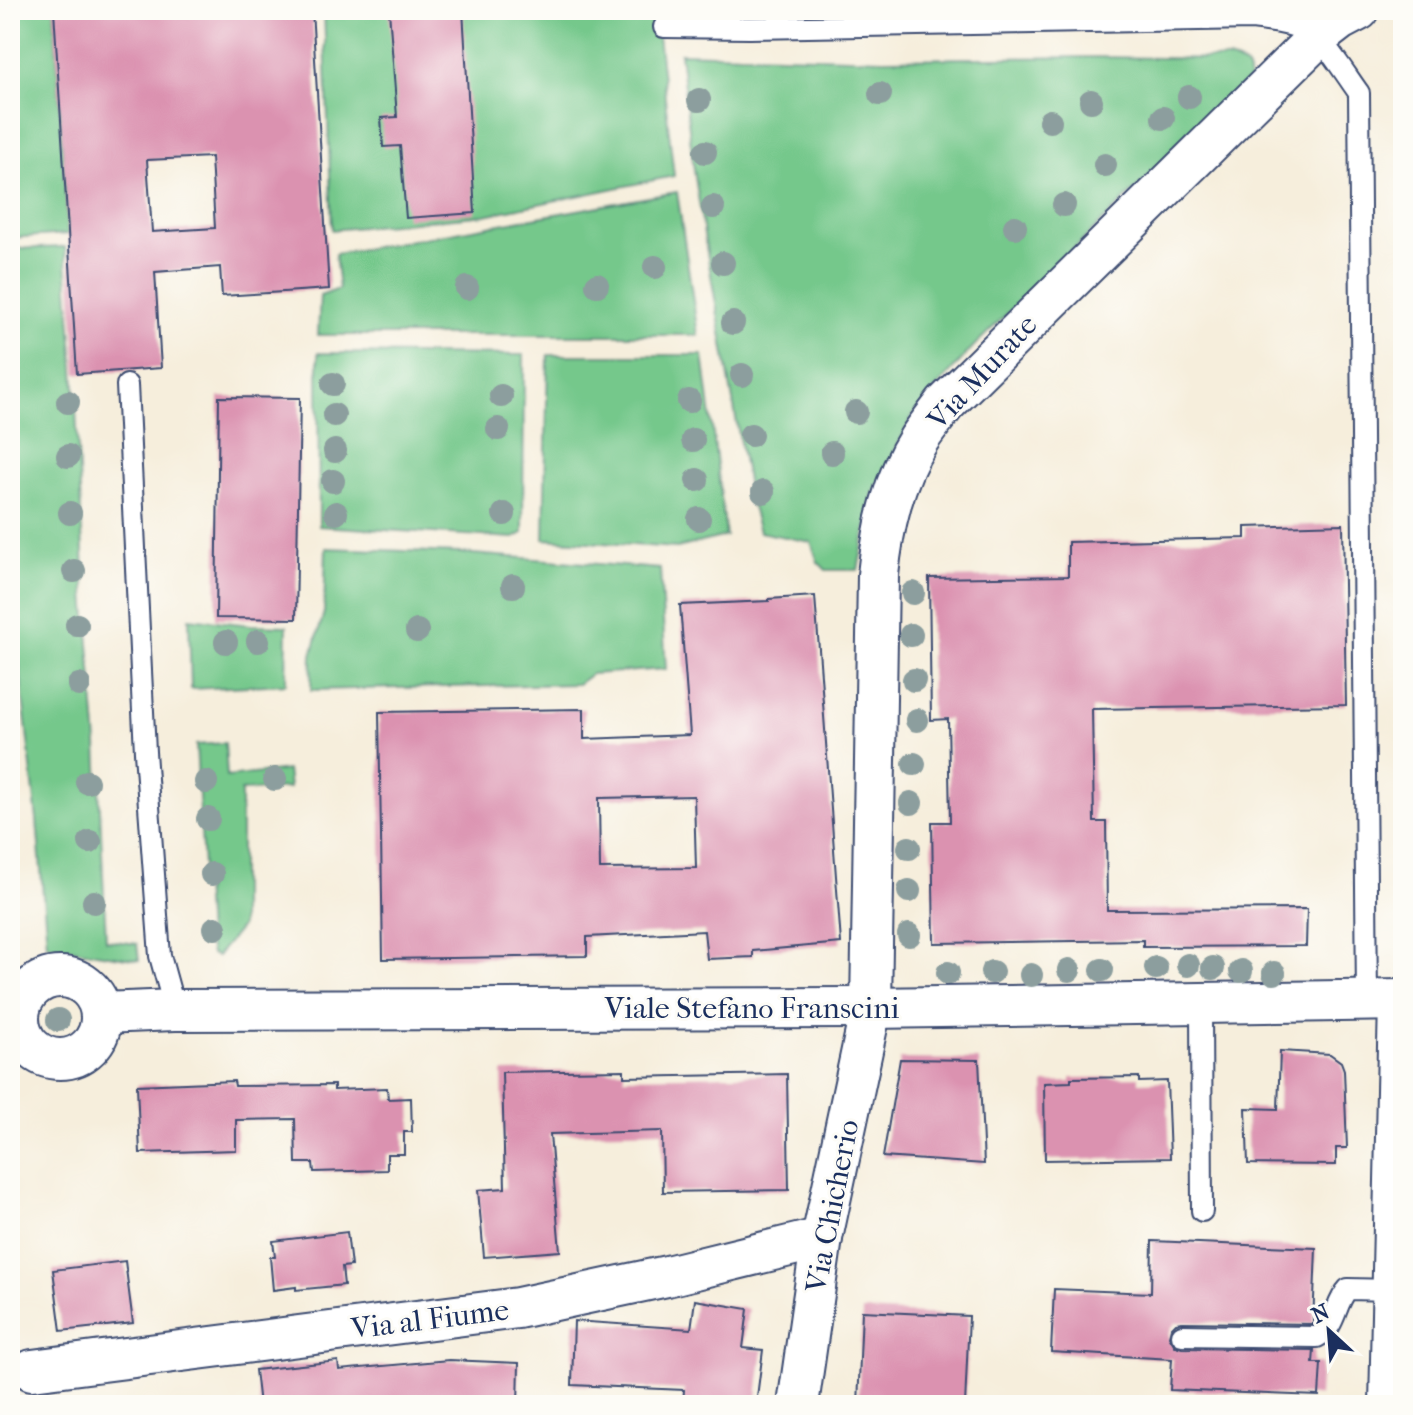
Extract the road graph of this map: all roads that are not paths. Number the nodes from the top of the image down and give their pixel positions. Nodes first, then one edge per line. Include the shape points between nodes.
1 (1359, 10) edge
2 (750, 19) edge
3 (1318, 24) edge
4 (664, 27) dead end
5 (127, 385) dead end
6 (1390, 1001) edge
7 (1201, 1004) junction
8 (871, 1008) junction
9 (175, 1010) junction
10 (102, 1013) dead end
11 (1202, 1211) dead end
12 (822, 1238) junction
13 (1393, 1290) junction
14 (1182, 1335) dead end
15 (32, 1370) dead end
16 (798, 1405) edge
17 (1390, 1405) edge

1 - 3 street, Via Murate
2 - 3 lane via 1253,19 1301,29
2 - 4 lane
3 - 6 lane via 1359,93
3 - 8 street, Via Murate via 945,404 900,475 881,540 878,575
5 - 9 lane via 160,956
6 - 7 street, Viale Stefano Franscini
6 - 13 street
7 - 8 street, Viale Stefano Franscini
7 - 11 lane
8 - 9 street, Viale Stefano Franscini
8 - 12 street, Via Chicherio
9 - 10 street, Viale Stefano Franscini
12 - 15 street, Via al Fiume via 518,1308
12 - 16 street, Via Chicherio
13 - 14 lane via 1348,1289 1326,1332 1317,1337
13 - 17 street

